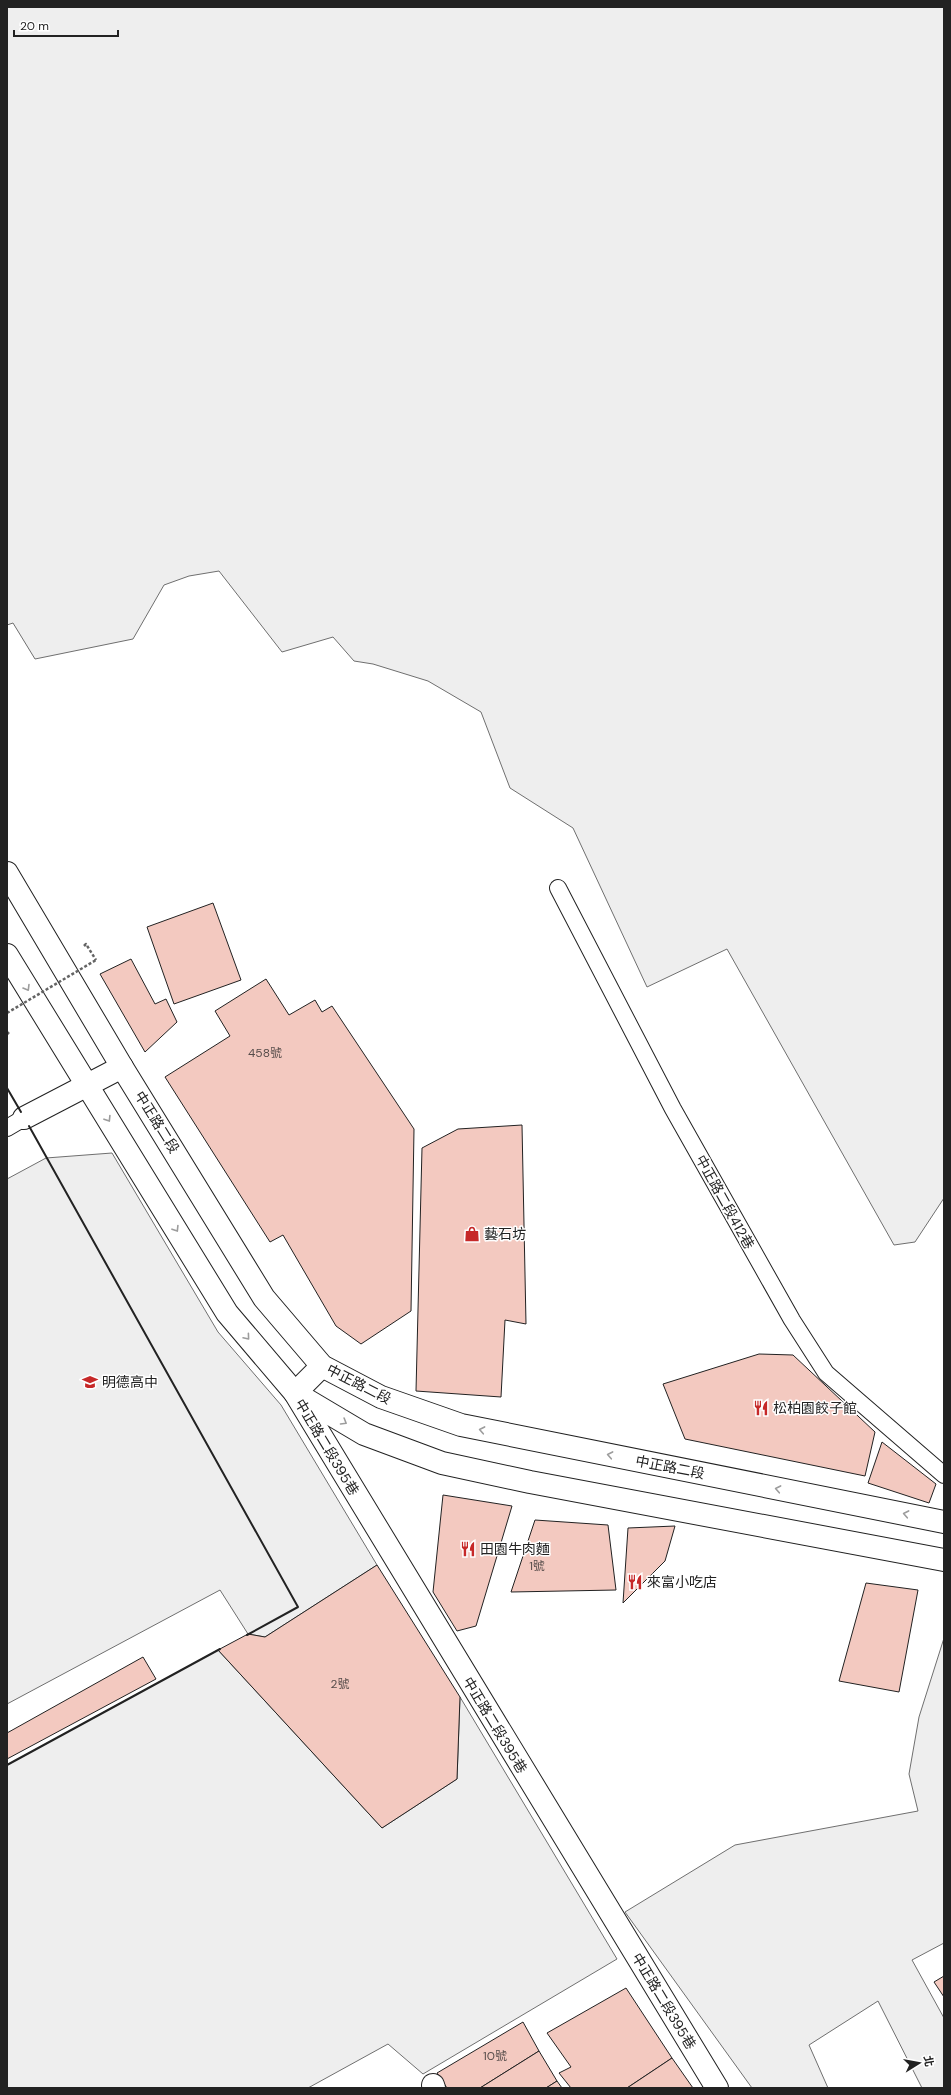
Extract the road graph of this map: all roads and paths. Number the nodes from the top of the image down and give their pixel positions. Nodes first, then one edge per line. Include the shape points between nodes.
1 (7, 873) edge
2 (558, 888) dead end
3 (7, 955) edge
4 (96, 960) dead end
5 (7, 1013) edge
6 (122, 1067) junction
7 (87, 1085) junction
8 (16, 1123) edge
9 (322, 1366) junction
10 (294, 1393) junction
11 (944, 1475) edge
12 (944, 1522) edge
13 (944, 1560) edge
14 (717, 2088) edge

1 - 6 main road, 中正路二段
2 - 11 lane, 中正路二段412巷 via 673,1109 792,1320 826,1373
3 -> 7 main road
4 - 5 path, bridge
6 - 7 main road
6 - 9 main road, 中正路二段 via 264,1298
7 - 8 main road
7 -> 10 main road via 227,1313
9 - 10 main road, 中正路二段395巷
12 -> 9 main road, 中正路二段 via 461,1425 381,1398
10 -> 13 main road via 364,1434 442,1463
10 - 14 main road, 中正路二段395巷

